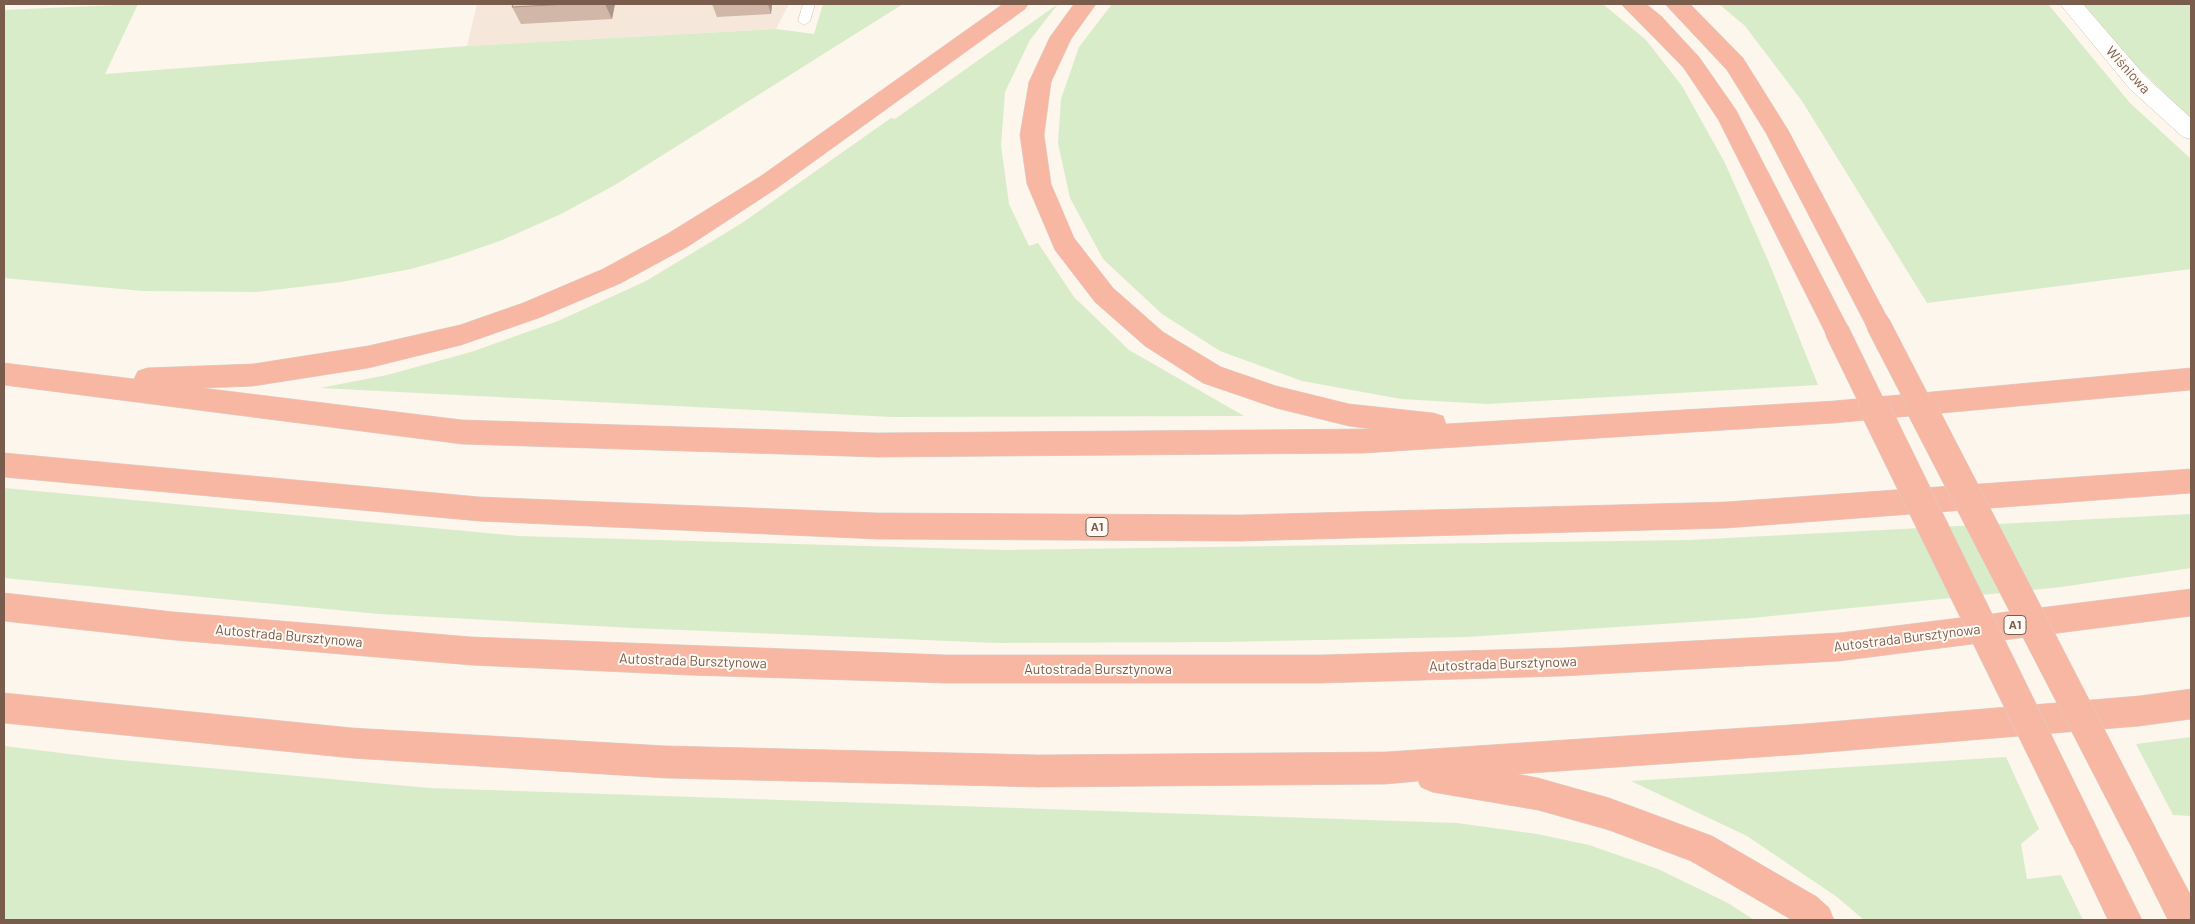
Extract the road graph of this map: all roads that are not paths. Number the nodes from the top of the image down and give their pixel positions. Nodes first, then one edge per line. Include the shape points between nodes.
1 (810, 4) edge
2 (1016, 4) edge
3 (1086, 4) edge
4 (1632, 4) edge
5 (1676, 4) edge
6 (2071, 4) edge
7 (804, 21) dead end
8 (2191, 131) edge
9 (4, 374) edge
10 (2191, 379) edge
11 (69, 383) junction
12 (1504, 433) junction
13 (4, 465) edge
14 (2191, 480) edge
15 (2191, 602) edge
16 (4, 607) edge
17 (2191, 704) edge
18 (4, 708) edge
19 (1386, 768) junction
20 (1817, 920) edge
21 (2125, 920) edge
22 (2186, 920) edge

1 - 7 lane
2 - 11 highway via 768,182 678,240 612,276 532,310 461,335 368,357 253,375
3 - 12 highway via 1061,37 1040,82 1032,135 1039,184 1064,243 1104,295 1154,339 1212,375 1276,397 1349,415
4 - 21 highway, bridge via 1653,21 1691,62 1728,116
5 - 22 highway, bridge via 1740,72 1776,130
6 - 8 street, Wiśniowa via 2138,83
9 - 11 highway
10 - 12 highway via 1834,412
11 - 12 highway via 481,432 877,445 1364,441
13 - 14 highway, A1 via 479,509 877,526 1191,528 1726,515
15 - 16 highway, Autostrada Bursztynowa / A1 via 1839,647 1562,662 1321,668 946,669 688,662 461,650 174,626
17 - 19 highway via 1804,739
18 - 19 highway via 352,743 666,762 1039,772
19 - 20 highway via 1538,794 1609,814 1700,848 1805,909

